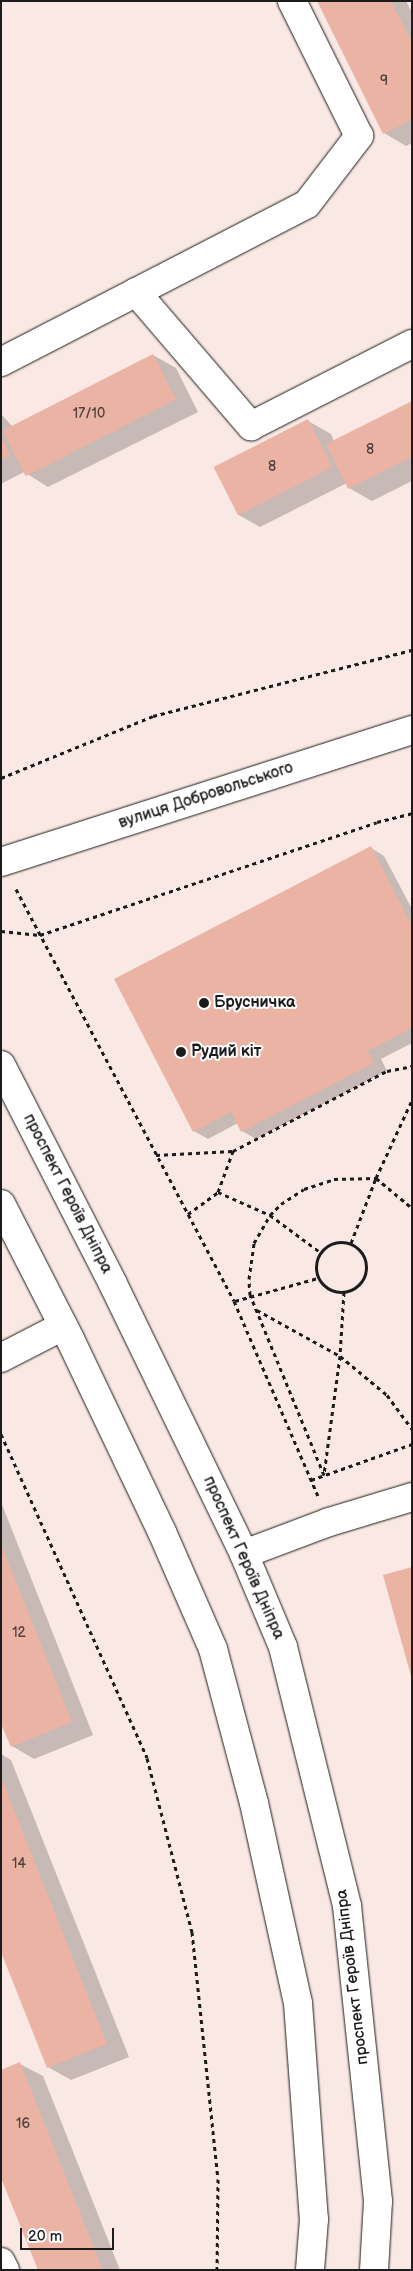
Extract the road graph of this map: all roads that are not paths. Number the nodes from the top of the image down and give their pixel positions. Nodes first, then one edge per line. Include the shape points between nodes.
1 (292, 1) edge
2 (136, 292) junction
3 (412, 344) edge
4 (5, 355) edge
5 (412, 730) edge
6 (2, 861) edge
7 (1, 1065) edge
8 (1, 1204) edge
9 (63, 1326) junction
10 (1, 1358) edge
11 (412, 1497) edge
12 (244, 1554) junction
13 (1, 2262) edge
14 (5, 2270) edge
15 (310, 2270) edge
16 (374, 2270) edge

1 - 2 street via 359,136 307,204
2 - 3 street via 251,426
2 - 4 street
5 - 6 street, вулиця Добровольського
7 - 12 street, проспект Героїв Дніпра via 113,1284
8 - 9 street
9 - 10 street
9 - 15 street via 162,1532 213,1649 254,1802 298,2004 314,2219
11 - 12 street via 329,1522
12 - 16 street, проспект Героїв Дніпра via 283,1647 347,1906 378,2201
13 - 14 street

